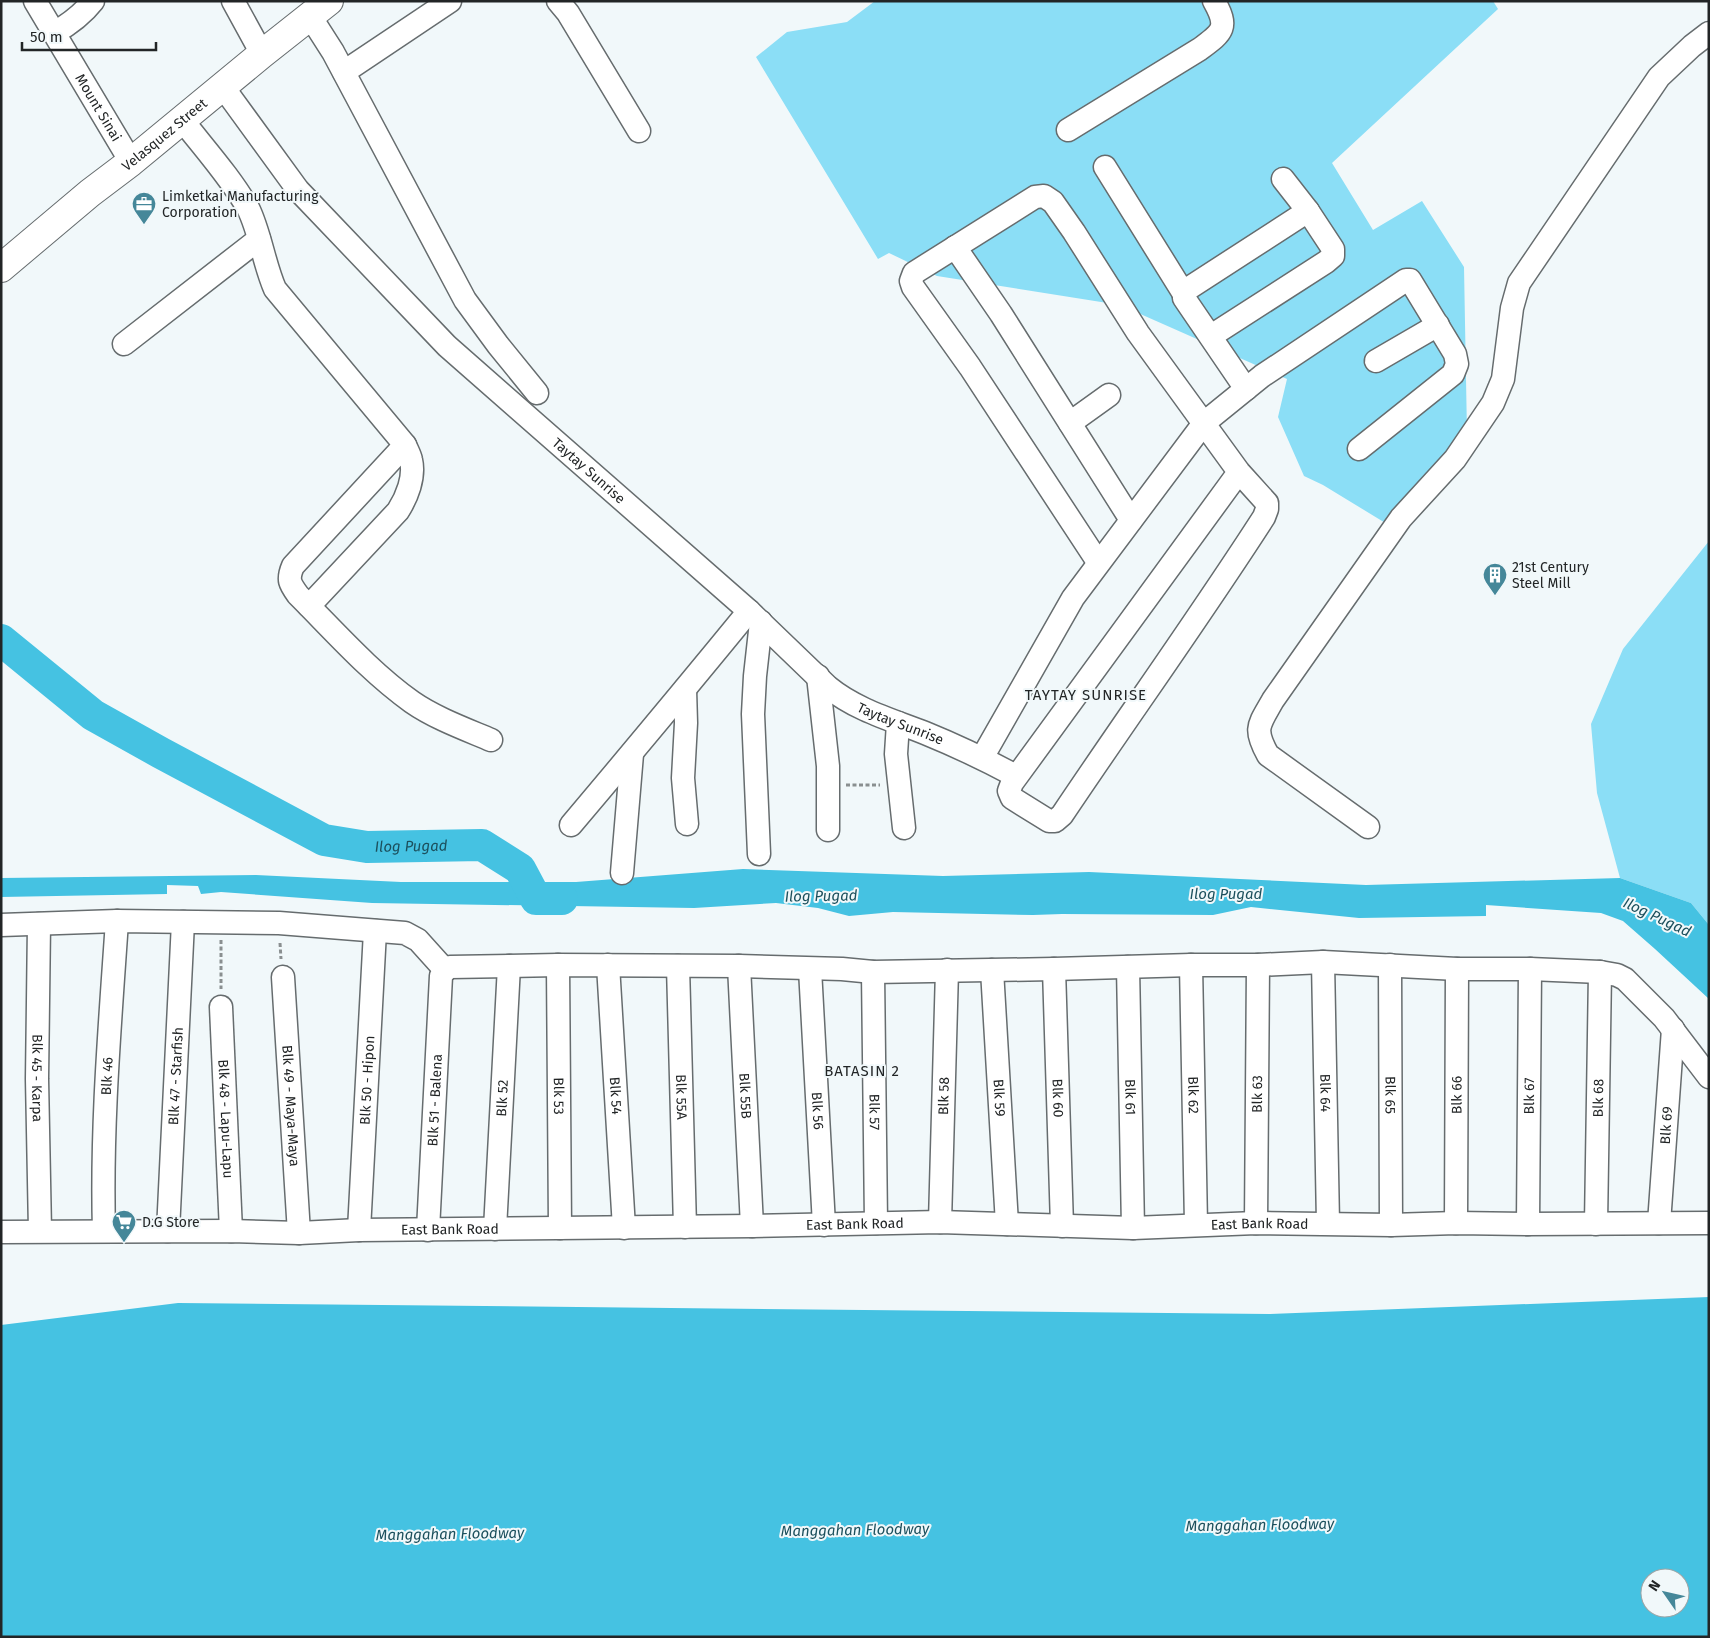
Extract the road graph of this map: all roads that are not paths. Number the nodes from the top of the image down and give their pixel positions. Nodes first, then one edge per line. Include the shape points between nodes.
1 (35, 1) edge
2 (94, 1) edge
3 (233, 1) edge
4 (450, 1) edge
5 (558, 1) edge
6 (1214, 1) edge
7 (319, 9) edge
8 (54, 33) junction
9 (1709, 33) edge
10 (262, 54) junction
11 (344, 72) junction
12 (223, 87) junction
13 (183, 121) junction
14 (640, 130) dead end
15 (1068, 130) dead end
16 (131, 162) junction
17 (1105, 167) dead end
18 (1283, 180) dead end
19 (1308, 211) junction
20 (259, 240) junction
21 (955, 247) junction
22 (1, 268) edge
23 (1184, 294) junction
24 (1438, 325) junction
25 (1211, 336) junction
26 (124, 344) dead end
27 (1376, 361) dead end
28 (1246, 389) junction
29 (537, 393) dead end
30 (1109, 395) dead end
31 (1070, 423) junction
32 (1204, 423) junction
33 (405, 445) junction
34 (1359, 449) dead end
35 (1239, 472) junction
36 (1131, 520) junction
37 (1098, 562) junction
38 (309, 606) junction
39 (755, 616) junction
40 (818, 676) junction
41 (685, 689) junction
42 (898, 722) junction
43 (491, 740) dead end
44 (632, 754) junction
45 (982, 758) junction
46 (1016, 776) junction
47 (687, 824) dead end
48 (570, 825) dead end
49 (1368, 827) dead end
50 (904, 828) dead end
51 (828, 830) dead end
52 (759, 854) dead end
53 (622, 873) dead end
54 (117, 921) junction
55 (182, 922) junction
56 (39, 924) junction
57 (1, 925) edge
58 (375, 931) junction
59 (1323, 962) junction
60 (558, 965) junction
61 (608, 965) junction
62 (1191, 965) junction
63 (1258, 965) junction
64 (1390, 965) junction
65 (509, 966) junction
66 (678, 966) junction
67 (740, 966) junction
68 (1128, 967) junction
69 (810, 968) junction
70 (1054, 969) junction
71 (1456, 969) junction
72 (1530, 969) junction
73 (445, 970) junction
74 (947, 970) junction
75 (992, 970) junction
76 (873, 972) junction
77 (1600, 972) junction
78 (283, 977) road end
79 (221, 1007) road end
80 (1673, 1029) junction
81 (1709, 1076) edge
82 (940, 1222) junction
83 (876, 1223) junction
84 (1256, 1223) junction
85 (1328, 1223) junction
86 (1456, 1223) junction
87 (1659, 1223) junction
88 (1709, 1223) edge
89 (1007, 1224) junction
90 (1196, 1224) junction
91 (1528, 1224) junction
92 (1596, 1224) junction
93 (824, 1225) junction
94 (1391, 1225) junction
95 (752, 1226) junction
96 (1062, 1226) junction
97 (685, 1227) junction
98 (560, 1228) junction
99 (624, 1228) junction
100 (1133, 1228) junction
101 (495, 1229) junction
102 (358, 1230) junction
103 (428, 1230) junction
104 (40, 1231) junction
105 (104, 1231) junction
106 (168, 1231) junction
107 (231, 1231) junction
108 (1, 1232) edge
109 (299, 1233) junction

1 - 8 street, Mount Sinai
2 - 8 street via 70,24
3 - 10 street
4 - 11 street
5 - 14 street
6 - 15 street via 1222,14 1223,26 1219,35
7 - 10 main road, Velasquez Street
7 - 11 street via 333,52
8 - 16 street, Mount Sinai
9 - 49 street via 1659,77 1519,283 1512,308 1503,379 1493,403 1455,459 1401,518 1258,726 1260,740 1268,755
10 - 12 main road, Velasquez Street
11 - 29 street via 465,300
12 - 13 main road, Velasquez Street
12 - 39 street, Taytay Sunrise via 298,190 447,346
13 - 16 main road, Velasquez Street
13 - 20 street via 248,209
16 - 22 main road, Velasquez Street
17 - 23 street
18 - 19 street
19 - 23 street
19 - 25 street via 1333,249 1333,256
20 - 26 street
20 - 33 street via 275,289
21 - 31 street
21 - 32 street via 1035,196 1044,196 1053,202 1138,333
21 - 37 street via 914,273 913,287 970,367
23 - 25 street
24 - 27 street
24 - 28 street via 1412,282 1406,280
24 - 34 street via 1455,354 1457,364 1453,374
25 - 28 street
28 - 32 street
30 - 31 street
31 - 36 street
32 - 35 street
32 - 36 street
33 - 38 street via 412,462 406,499
33 - 38 street via 293,566 289,575 291,585
35 - 46 street
35 - 46 street via 1267,504 1264,517 1055,822 1012,798 1009,790
36 - 37 street
37 - 45 street via 1073,598
38 - 43 street via 372,669 413,703
39 - 40 street, Taytay Sunrise
39 - 41 street
39 - 52 street via 753,714
40 - 42 street, Taytay Sunrise via 841,698
40 - 51 street via 828,766
41 - 44 street
41 - 47 street via 683,778
42 - 45 street, Taytay Sunrise
42 - 50 street via 896,754
44 - 48 street
44 - 53 street
45 - 46 street, Taytay Sunrise
54 - 55 street
54 - 56 street
54 - 105 street, Blk 46 via 107,1076
55 - 58 street via 279,923
55 - 106 street, Blk 47 - Starfish
56 - 57 street
56 - 104 street, Blk 45 - Karpa via 37,1079
58 - 73 street via 412,935
58 - 102 street, Blk 50 - Hipon
59 - 63 street
59 - 64 street
59 - 85 street, Blk 64
60 - 61 street
60 - 65 street
60 - 98 street, Blk 53
61 - 66 street
61 - 99 street, Blk 54
62 - 63 street
62 - 68 street
62 - 90 street, Blk 62
63 - 84 street, Blk 63
64 - 71 street
64 - 94 street, Blk 65
65 - 73 street
65 - 101 street, Blk 52
66 - 67 street
66 - 97 street, Blk 55A
67 - 69 street
67 - 95 street, Blk 55B
68 - 70 street
68 - 100 street, Blk 61
69 - 76 street
69 - 93 street, Blk 56
70 - 75 street
70 - 96 street, Blk 60
71 - 72 street
71 - 86 street, Blk 66
72 - 77 street
72 - 91 street, Blk 67
73 - 103 street, Blk 51 - Balena via 441,976
74 - 75 street
74 - 76 street
74 - 82 street, Blk 58
75 - 89 street, Blk 59
76 - 83 street, Blk 57
77 - 80 street via 1625,979
77 - 92 street, Blk 68
78 - 109 street, Blk 49 - Maya-Maya
79 - 107 street, Blk 48 - Lapu-Lapu
80 - 81 street
80 - 87 street, Blk 69
82 - 83 street, East Bank Road
82 - 89 street, East Bank Road
83 - 93 street, East Bank Road
84 - 85 street, East Bank Road
84 - 90 street, East Bank Road
85 - 94 street, East Bank Road
86 - 91 street, East Bank Road
86 - 94 street, East Bank Road
87 - 88 street, East Bank Road
87 - 92 street, East Bank Road
89 - 96 street, East Bank Road
90 - 100 street, East Bank Road
91 - 92 street, East Bank Road
93 - 95 street, East Bank Road
95 - 97 street, East Bank Road
96 - 100 street, East Bank Road
97 - 99 street, East Bank Road
98 - 99 street, East Bank Road
98 - 101 street, East Bank Road
101 - 103 street, East Bank Road
102 - 103 street, East Bank Road
102 - 109 street, East Bank Road
104 - 105 street, East Bank Road
104 - 108 street, East Bank Road
105 - 106 street, East Bank Road
106 - 107 street, East Bank Road
107 - 109 street, East Bank Road

